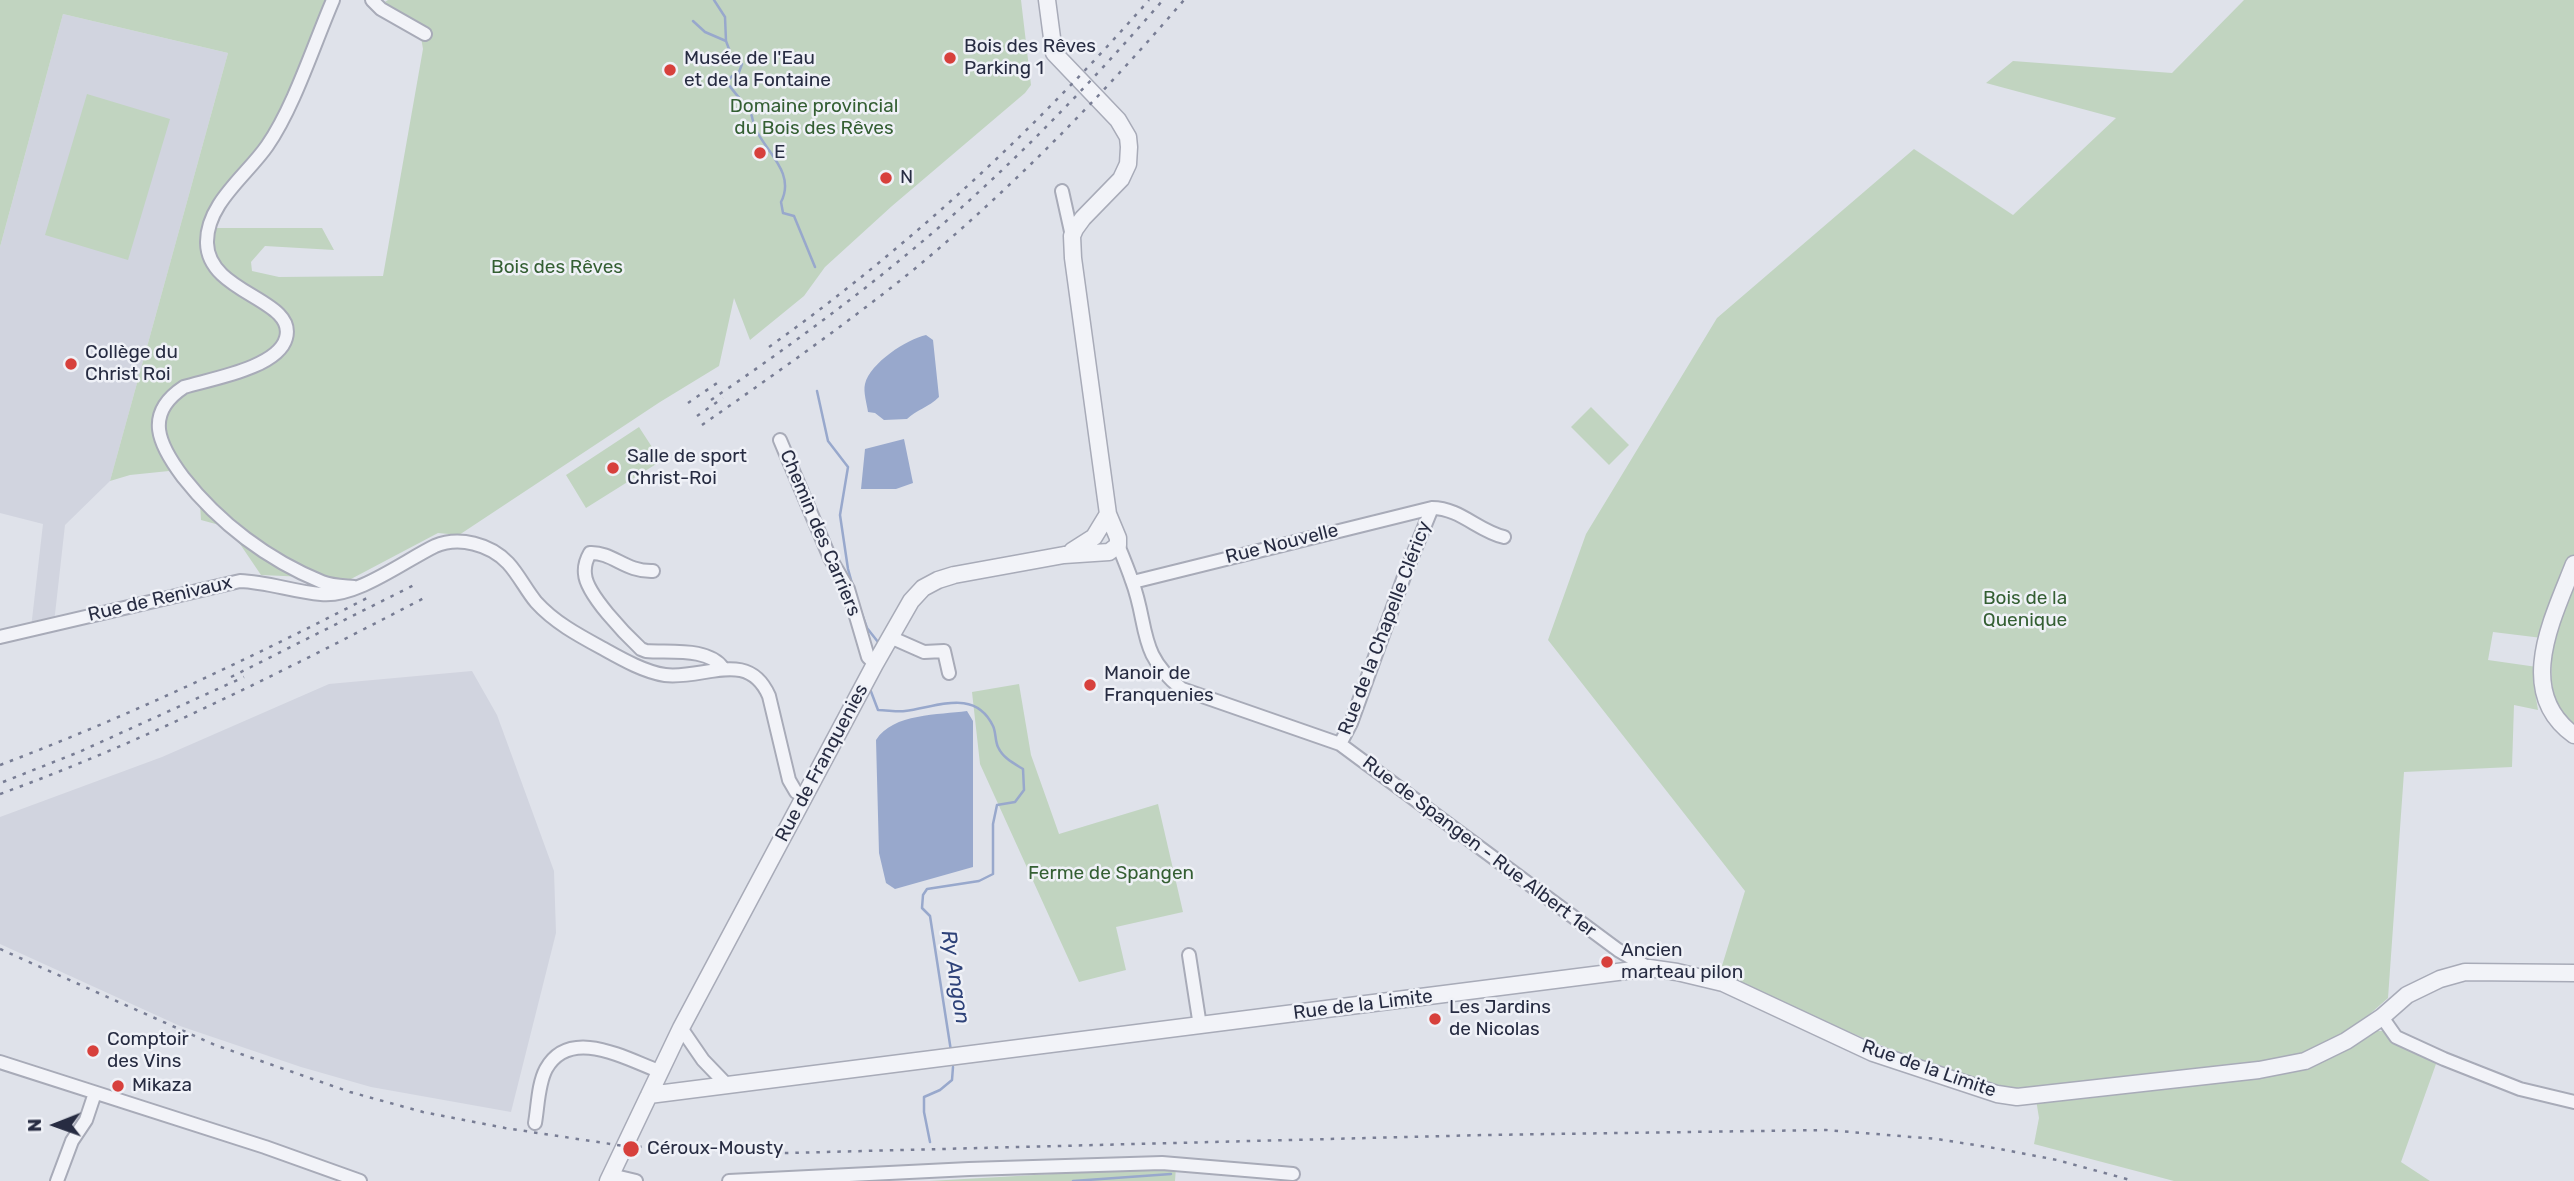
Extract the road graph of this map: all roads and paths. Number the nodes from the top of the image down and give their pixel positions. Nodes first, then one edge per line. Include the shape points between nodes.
1 (333, 0) edge
2 (372, 0) edge
3 (1047, 0) edge
4 (425, 34) dead end
5 (1062, 191) dead end
6 (1072, 236) junction
7 (780, 440) dead end
8 (1432, 508) junction
9 (1106, 537) junction
10 (1504, 537) dead end
11 (2574, 564) edge
12 (653, 571) dead end
13 (1133, 582) junction
14 (355, 587) junction
15 (0, 637) edge
16 (890, 637) junction
17 (875, 664) junction
18 (723, 668) junction
19 (950, 673) dead end
20 (2574, 736) edge
21 (1340, 744) junction
22 (805, 795) junction
23 (1618, 950) junction
24 (1189, 955) dead end
25 (1649, 968) junction
26 (1619, 971) junction
27 (2574, 973) edge
28 (2382, 1017) junction
29 (1200, 1026) junction
30 (681, 1028) junction
31 (0, 1062) edge
32 (659, 1071) junction
33 (728, 1086) junction
34 (95, 1093) junction
35 (649, 1095) junction
36 (2574, 1102) edge
37 (536, 1123) dead end
38 (1293, 1174) dead end
39 (610, 1178) edge
40 (57, 1181) edge
41 (360, 1181) edge
42 (636, 1181) edge
43 (729, 1181) edge

1 - 14 street via 270,142 216,210 207,234 209,259 215,268 278,312 286,326 286,340 265,361 174,393 165,402 159,432 163,449 190,486 235,531 326,584
2 - 4 street
3 - 6 street via 1054,53 1118,120 1128,137 1128,164 1121,179
5 - 6 street
6 - 9 street
7 - 17 street, Chemin des Carriers via 830,558 848,589
8 - 10 street, Rue de la Chapelle Cléricy via 1452,511 1489,534
8 - 13 street, Rue Nouvelle
8 - 21 street, Rue de la Chapelle Cléricy
9 - 13 street, Rue de Spangen - Rue Albert 1er
9 - 16 street, Rue de Franquenies via 1064,555 938,580 911,601
11 - 20 street via 2549,634 2542,669 2547,706
12 - 18 street via 626,568 590,553 584,577 612,620 641,649 694,653
13 - 21 street, Rue de Spangen - Rue Albert 1er via 1152,656 1174,683
14 - 15 street, Rue de Renivaux via 346,593 321,594 240,581
14 - 18 street, Rue de Renivaux via 435,545 469,543 500,556 555,620 610,652 661,675
16 - 17 street, Rue de Franquenies
16 - 19 street via 924,652 944,652
17 - 22 street, Rue de Franquenies
18 - 22 street, Rue de Renivaux via 751,674 766,689 789,780 796,792
21 - 23 street, Rue de Spangen - Rue Albert 1er
22 - 30 street, Rue de Franquenies
23 - 25 street, Rue de Spangen - Rue Albert 1er
23 - 26 street
24 - 29 street
25 - 26 street, Rue de la Limite
25 - 28 street, Rue de la Limite via 1723,983 1873,1053 2017,1097 2305,1062
26 - 29 street, Rue de la Limite
27 - 28 street, Rue de la Limite via 2465,972 2407,995
28 - 36 street via 2396,1037 2444,1059 2520,1089
29 - 33 street, Rue de la Limite
30 - 32 street, Rue de Franquenies
30 - 33 street
31 - 34 street
32 - 35 street, Rue de Franquenies
32 - 37 street via 596,1048 564,1052 545,1071
33 - 35 street, Rue de la Limite
34 - 40 street
34 - 41 street
35 - 39 street, Rue de Franquenies
38 - 43 street via 1163,1163
39 - 42 street

